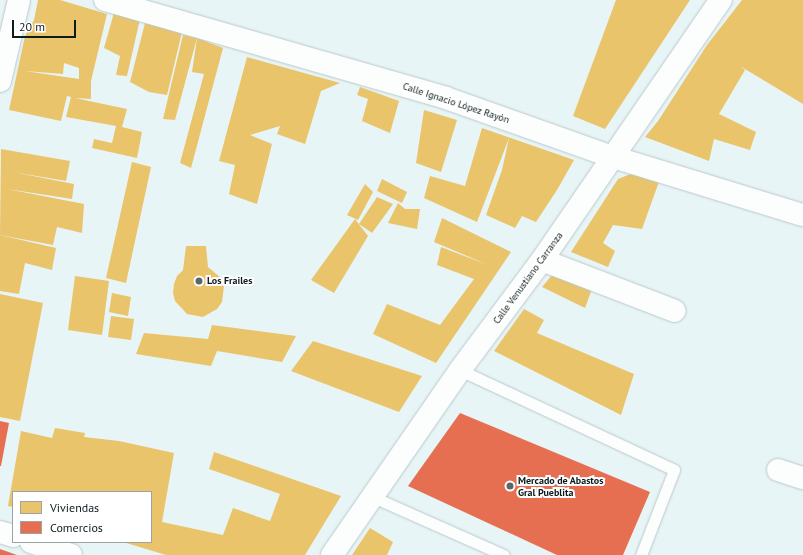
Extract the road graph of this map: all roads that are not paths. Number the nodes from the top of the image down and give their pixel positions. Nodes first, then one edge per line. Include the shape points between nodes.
1 (19, 0) edge
2 (105, 0) edge
3 (721, 0) edge
4 (0, 81) edge
5 (613, 157) junction
6 (803, 215) edge
7 (542, 260) junction
8 (675, 311) dead end
9 (460, 370) junction
10 (778, 470) dead end
11 (803, 478) edge
12 (373, 497) junction
13 (0, 532) edge
14 (12, 536) edge
15 (34, 543) edge
16 (71, 555) edge
17 (332, 555) edge
18 (504, 555) edge
19 (641, 555) edge

1 - 4 street
2 - 5 street, Calle Ignacio López Rayón via 446,98
3 - 5 street, Calle Venustiano Carranza
5 - 6 street, Calle Ignacio López Rayón
5 - 7 street, Calle Venustiano Carranza
7 - 8 street
7 - 9 street, Calle Venustiano Carranza
9 - 12 street, Calle Venustiano Carranza
9 - 19 lane via 674,470
10 - 11 street
12 - 17 street, Calle Venustiano Carranza
12 - 18 lane
13 - 14 street
15 - 16 street

